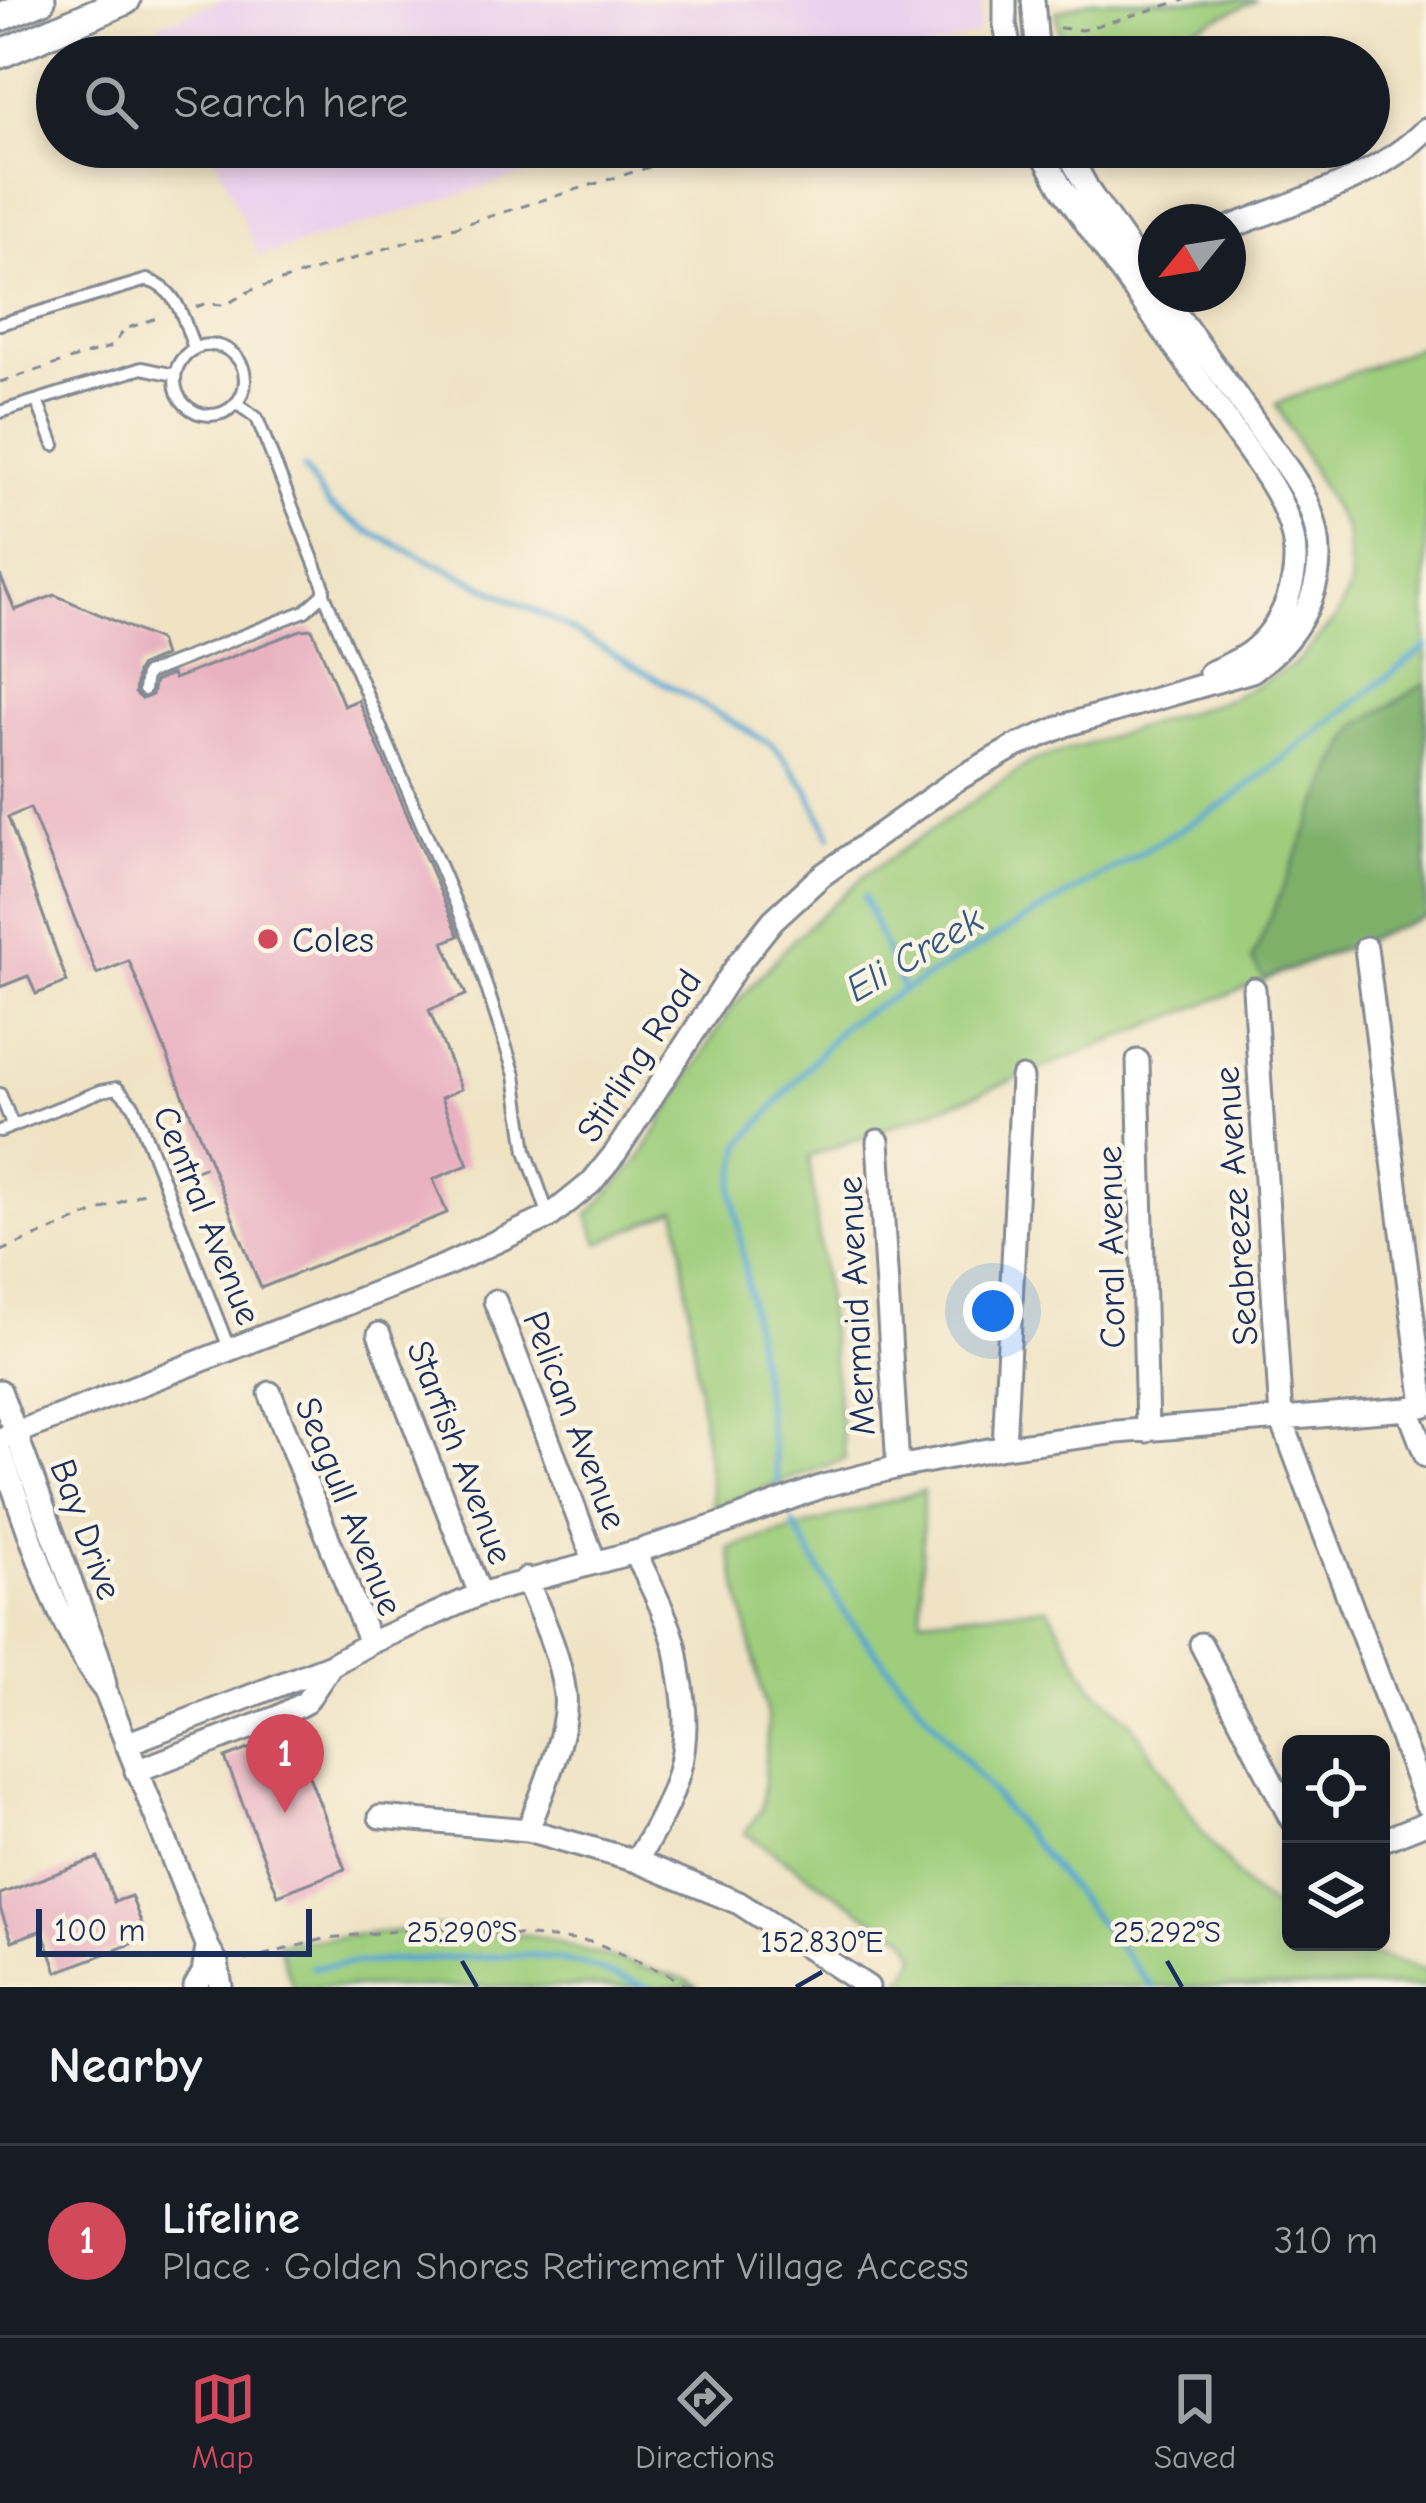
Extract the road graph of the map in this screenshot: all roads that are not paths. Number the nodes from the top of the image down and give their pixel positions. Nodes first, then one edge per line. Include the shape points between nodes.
1 (41, 0) edge
2 (126, 0) edge
3 (1005, 0) edge
4 (1033, 0) edge
5 (0, 17) edge
6 (42, 36) edge
7 (1009, 36) edge
8 (1034, 36) edge
9 (36, 39) edge
10 (0, 54) edge
11 (1426, 129) edge
12 (1390, 159) edge
13 (1051, 168) edge
14 (1076, 168) edge
15 (1375, 168) edge
16 (1246, 221) edge
17 (1138, 256) edge
18 (1175, 312) edge
19 (0, 322) edge
20 (194, 348) junction
21 (175, 375) junction
22 (37, 401) junction
23 (236, 403) junction
24 (0, 412) edge
25 (54, 445) dead end
26 (324, 594) junction
27 (144, 690) dead end
28 (1155, 699) junction
29 (1366, 948) dead end
30 (1254, 989) dead end
31 (1138, 1061) dead end
32 (1022, 1078) dead end
33 (0, 1094) edge
34 (6, 1129) edge
35 (878, 1141) dead end
36 (549, 1216) junction
37 (495, 1300) dead end
38 (379, 1334) dead end
39 (230, 1351) junction
40 (0, 1390) edge
41 (270, 1393) dead end
42 (1419, 1406) edge
43 (1281, 1418) junction
44 (1147, 1431) junction
45 (8, 1436) edge
46 (1004, 1447) junction
47 (0, 1452) edge
48 (1426, 1456) edge
49 (898, 1468) junction
50 (635, 1552) junction
51 (595, 1562) junction
52 (526, 1580) junction
53 (480, 1594) junction
54 (370, 1643) junction
55 (1202, 1644) dead end
56 (331, 1665) junction
57 (106, 1692) junction
58 (126, 1744) junction
59 (136, 1771) junction
60 (1282, 1802) edge
61 (1426, 1804) edge
62 (380, 1816) dead end
63 (1426, 1822) edge
64 (528, 1830) junction
65 (1390, 1837) edge
66 (636, 1861) junction
67 (208, 1947) junction
68 (195, 1987) edge
69 (221, 1987) edge
70 (868, 1987) edge

1 - 5 main road
2 - 6 main road
3 - 7 street
4 - 8 street
9 - 10 main road
11 - 12 street
13 - 28 street, Stirling Road via 1272,487 1293,540 1294,580 1268,635 1228,665
14 - 17 street
15 - 16 street
18 - 28 street, Stirling Road via 1309,507 1318,565 1305,615 1275,656 1252,671
19 - 20 lane via 147,280 164,285
20 - 21 lane
20 - 23 lane via 218,345 238,358 245,381
21 - 22 lane via 142,368
21 - 23 lane via 180,397 196,412 218,414
22 - 24 lane
22 - 25 lane
23 - 26 lane via 257,418
26 - 27 lane via 305,611 146,674
26 - 36 lane via 472,943
28 - 36 street, Stirling Road via 1014,747 821,876 738,964 616,1152
29 - 42 street
30 - 43 street, Seabreeze Avenue
31 - 44 street, Coral Avenue
32 - 46 street
33 - 34 lane
34 - 39 lane, Central Avenue via 117,1088 134,1106
35 - 49 street, Mermaid Avenue
36 - 39 street, Stirling Road via 444,1267
37 - 51 street, Pelican Avenue
38 - 53 street, Starfish Avenue
39 - 45 street, Stirling Road
40 - 45 street, Bay Drive
41 - 54 street, Seagull Avenue
42 - 43 street
42 - 48 street
43 - 44 street
43 - 61 street, Seabreeze Avenue
44 - 46 street
45 - 57 street, Bay Drive
46 - 49 street
47 - 57 street, Bay Drive via 65,1626
49 - 50 street
50 - 51 street
50 - 66 street via 674,1639 687,1738 663,1818
51 - 52 street
52 - 53 street
52 - 64 street via 566,1698
53 - 54 street
54 - 56 street
55 - 60 street
56 - 58 street
56 - 59 street via 306,1702
57 - 58 street, Bay Drive
58 - 59 street, Bay Drive
59 - 67 street, Bay Drive
62 - 64 street
63 - 65 street
64 - 66 street
66 - 70 street via 739,1903
67 - 68 street
67 - 69 street, Bay Drive

